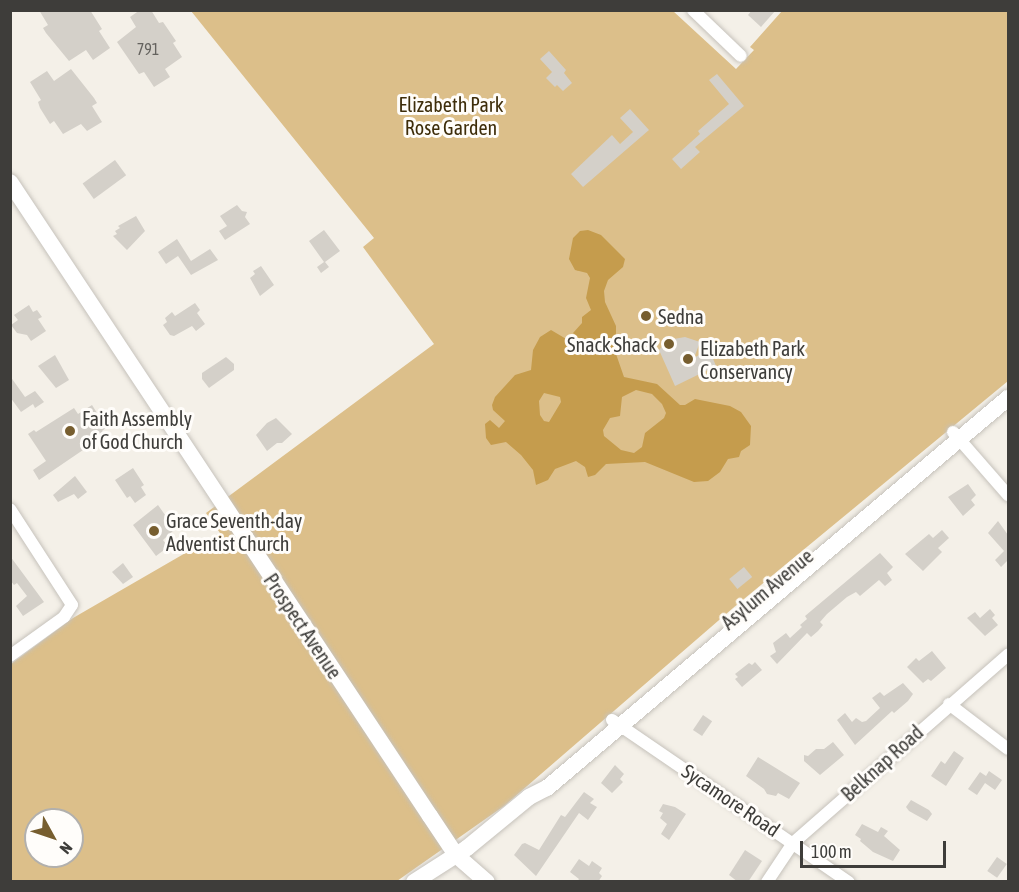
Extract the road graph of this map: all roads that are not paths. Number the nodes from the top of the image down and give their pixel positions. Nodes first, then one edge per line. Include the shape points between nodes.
1 (693, 10) edge
2 (741, 56) dead end
3 (10, 182) edge
4 (1008, 386) edge
5 (1008, 398) edge
6 (957, 436) junction
7 (1008, 495) edge
8 (10, 509) edge
9 (1008, 654) edge
10 (10, 656) edge
11 (949, 704) junction
12 (617, 723) junction
13 (1008, 749) edge
14 (793, 843) junction
15 (456, 855) junction
16 (414, 882) edge
17 (487, 882) edge
18 (767, 882) edge
19 (849, 882) edge

1 - 2 street
3 - 15 main road, Prospect Avenue
4 - 6 main road, Asylum Avenue
5 - 6 main road, Asylum Avenue
6 - 7 street
6 - 12 main road, Asylum Avenue
8 - 10 street via 72,601 71,609
9 - 11 street, Belknap Road
11 - 13 street
11 - 14 street, Belknap Road
12 - 14 street, Sycamore Road
12 - 15 main road, Asylum Avenue via 547,789 529,797
14 - 18 street, Belknap Road
14 - 19 street, Sycamore Road
15 - 16 main road, Asylum Avenue
15 - 17 main road, Prospect Avenue

